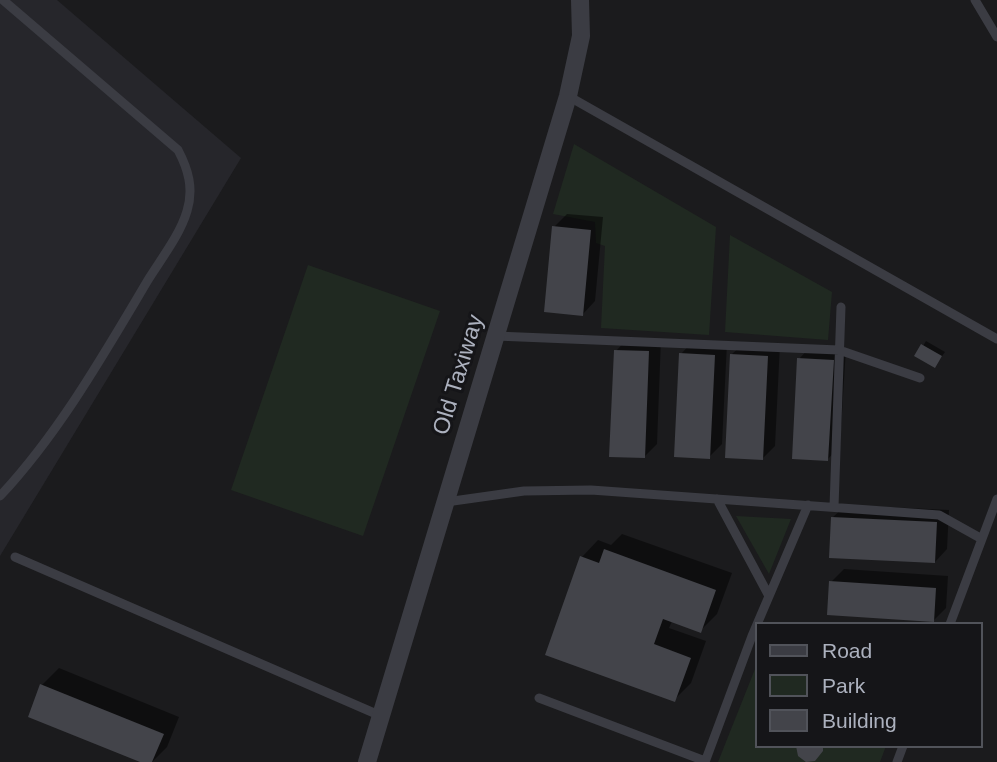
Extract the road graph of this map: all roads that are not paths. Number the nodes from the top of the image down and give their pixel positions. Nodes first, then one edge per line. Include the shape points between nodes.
1 (3, 0) edge
2 (580, 0) edge
3 (975, 0) edge
4 (997, 37) edge
5 (568, 96) junction
6 (841, 306) dead end
7 (496, 336) junction
8 (997, 339) edge
9 (839, 350) junction
10 (920, 378) dead end
11 (0, 496) edge
12 (717, 499) junction
13 (997, 499) edge
14 (446, 502) junction
15 (808, 505) junction
16 (834, 507) junction
17 (982, 539) junction
18 (15, 557) dead end
19 (769, 596) junction
20 (760, 622) edge
21 (951, 622) edge
22 (755, 637) edge
23 (539, 698) dead end
24 (381, 716) junction
25 (367, 762) edge
26 (705, 762) edge

1 - 11 lane via 170,142 187,169 191,190 182,221 123,322 37,453
2 - 5 street, Old Taxiway via 581,36
3 - 4 lane
5 - 7 street, Old Taxiway
5 - 8 lane
6 - 9 lane
7 - 9 lane
7 - 14 street, Old Taxiway
9 - 10 lane
9 - 16 lane
12 - 14 lane via 591,490 524,491
12 - 15 lane
12 - 19 lane
13 - 17 lane
14 - 24 street, Old Taxiway
15 - 16 lane
15 - 19 lane
16 - 17 lane via 939,515
17 - 21 lane
18 - 24 lane
19 - 20 lane
22 - 26 lane
23 - 26 lane
24 - 25 street, Old Taxiway

